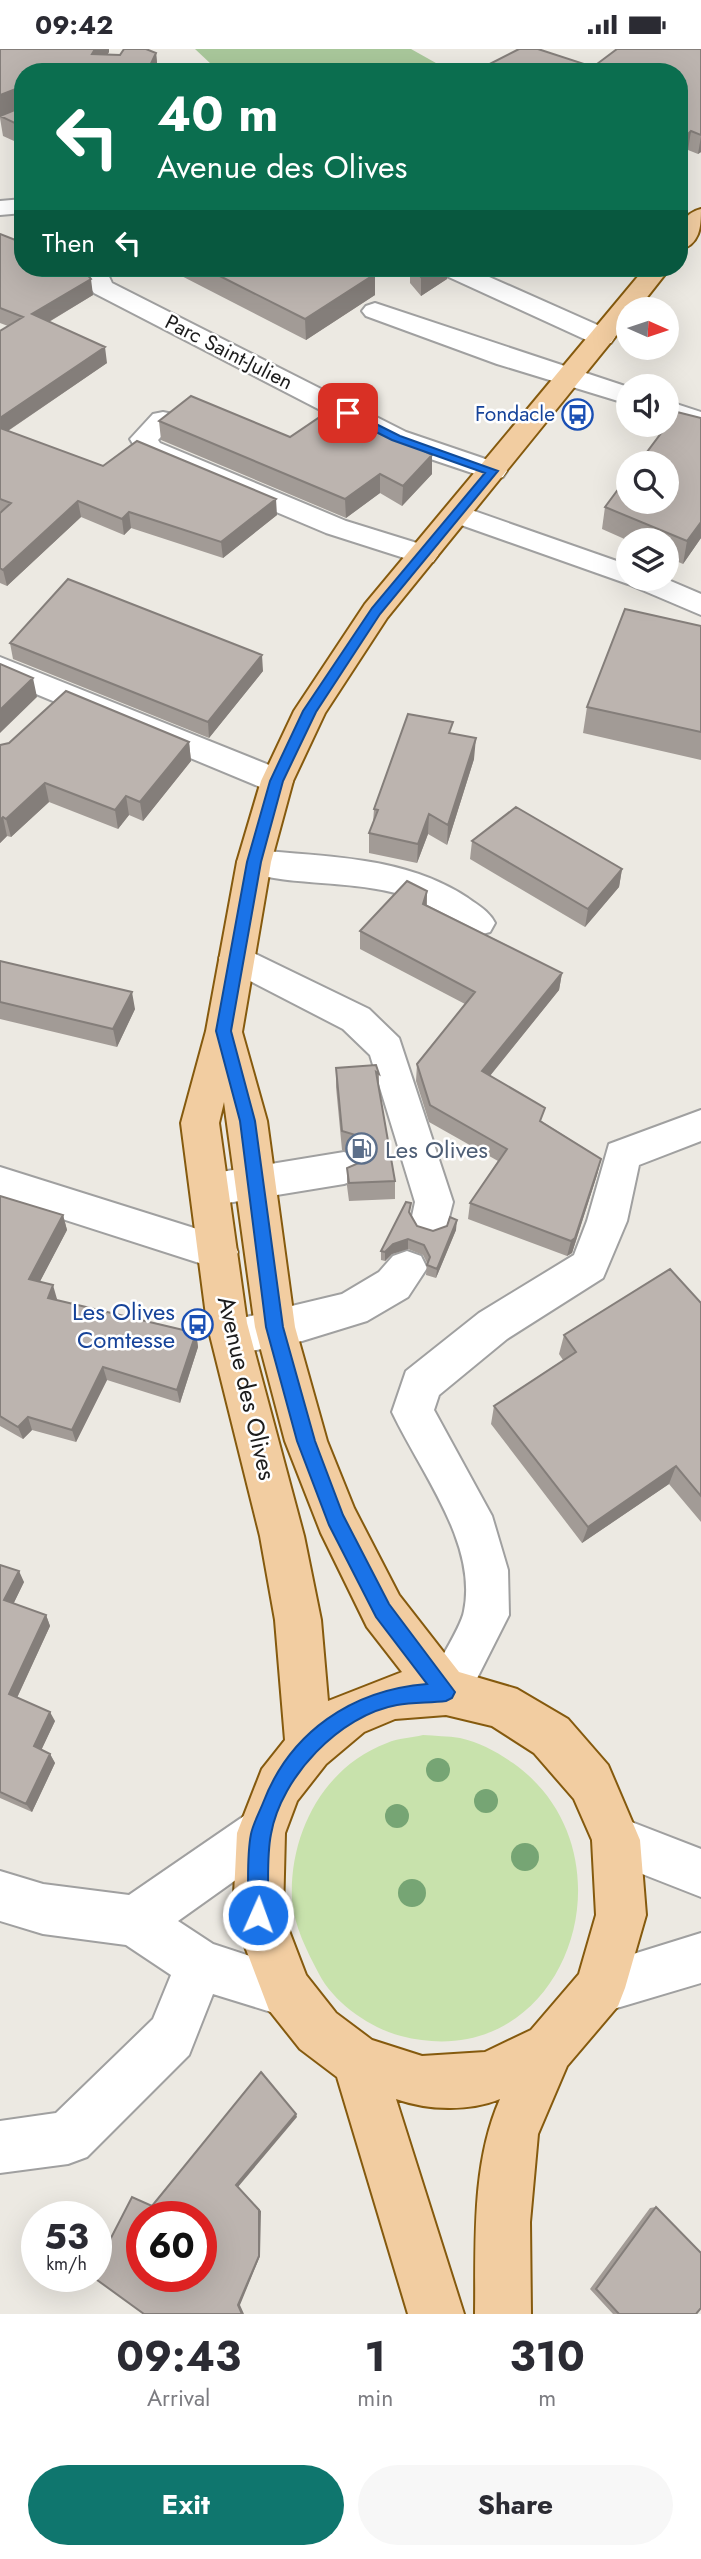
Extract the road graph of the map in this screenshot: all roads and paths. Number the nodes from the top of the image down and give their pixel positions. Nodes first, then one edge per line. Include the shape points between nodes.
1 (701, 216) edge
2 (688, 232) edge
3 (95, 277) edge
4 (469, 277) edge
5 (652, 277) edge
6 (375, 311) dead end
7 (602, 337) junction
8 (570, 375) junction
9 (616, 392) edge
10 (679, 413) edge
11 (163, 420) edge
12 (701, 421) edge
13 (493, 471) junction
14 (457, 514) junction
15 (423, 555) junction
16 (616, 571) edge
17 (668, 591) edge
18 (701, 605) edge
19 (0, 667) edge
20 (64, 694) junction
21 (38, 721) edge
22 (277, 781) junction
23 (254, 862) junction
24 (478, 923) dead end
25 (237, 958) junction
26 (224, 1031) junction
27 (701, 1125) edge
28 (344, 1168) edge
29 (0, 1183) edge
30 (256, 1185) junction
31 (209, 1190) junction
32 (431, 1221) dead end
33 (218, 1252) junction
34 (407, 1268) dead end
35 (275, 1327) junction
36 (231, 1337) junction
37 (446, 1692) junction
38 (309, 1747) junction
39 (261, 1833) junction
40 (616, 1840) junction
41 (701, 1873) edge
42 (0, 1896) edge
43 (135, 1921) junction
44 (701, 1958) edge
45 (200, 1965) junction
46 (600, 1987) junction
47 (287, 1992) junction
48 (548, 2048) junction
49 (358, 2061) junction
50 (0, 2147) edge
51 (436, 2314) edge
52 (503, 2314) edge

1 - 2 main road
3 - 13 street, Parc Saint-Julien via 103,288 396,438
4 - 7 street
5 - 7 main road, Avenue des Olives
6 - 8 street via 506,358
7 - 8 main road, Avenue des Olives
8 - 9 street
8 - 13 main road, Avenue des Olives
10 - 12 street
11 - 15 street via 144,439 149,448 336,527
13 - 14 main road, Avenue des Olives
14 - 15 main road, Avenue des Olives
14 - 16 street
15 - 22 main road, Avenue des Olives via 376,611 310,711
17 - 18 street
19 - 20 street
20 - 21 street
20 - 22 street
22 - 23 main road, Avenue des Olives
23 - 24 street via 391,877 435,893
23 - 25 main road, Avenue des Olives
25 - 26 main road, Avenue des Olives
25 - 32 street via 356,1019 386,1048 406,1164 434,1202
26 - 30 main road, Avenue des Olives via 247,1121
26 - 31 main road, Avenue des Olives via 200,1123
27 - 37 street via 622,1156 607,1220 589,1266 493,1326 421,1384 413,1412 477,1531 486,1570 487,1615
28 - 30 street
29 - 33 street
30 - 31 street
30 - 35 main road, Avenue des Olives
31 - 33 main road, Avenue des Olives
33 - 36 main road, Avenue des Olives
34 - 35 street via 398,1284 341,1313
35 - 36 street
35 - 37 main road, Avenue des Olives via 306,1441 336,1518 383,1611
36 - 38 main road, Avenue des Olives via 287,1560 298,1620
37 - 38 main road via 383,1700 348,1715
37 - 40 main road via 501,1705 551,1736 591,1783
38 - 39 main road via 279,1786
39 - 43 street
39 - 47 main road via 258,1915
40 - 41 street
40 - 46 main road via 621,1915
42 - 43 street via 43,1909
43 - 45 street
44 - 46 street
45 - 47 street
45 - 50 street via 171,2037 68,2139
46 - 48 main road
47 - 49 main road via 318,2031
48 - 49 main road via 488,2077 422,2082
48 - 52 main road via 512,2133 503,2222
49 - 51 main road

